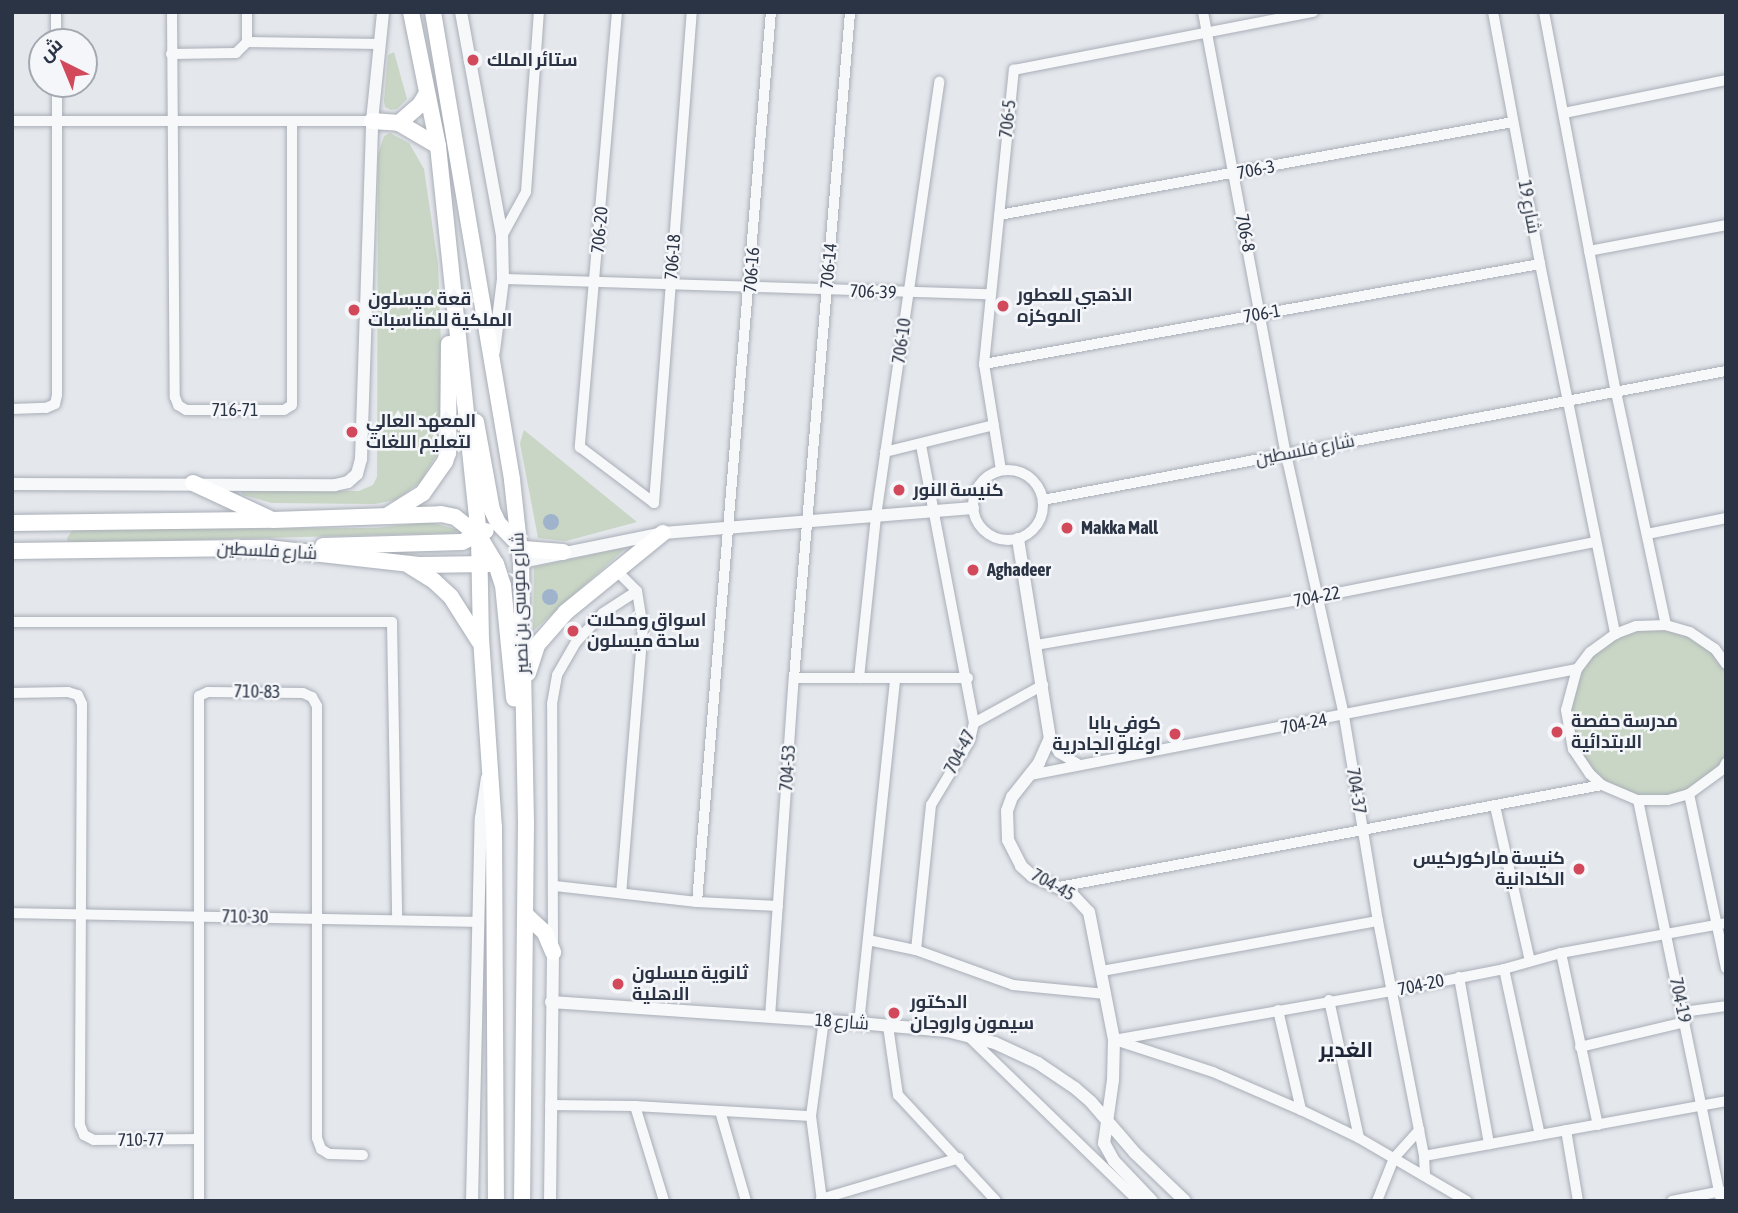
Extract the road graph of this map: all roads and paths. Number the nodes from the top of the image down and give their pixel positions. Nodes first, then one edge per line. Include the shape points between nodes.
1 (172, 12) edge
2 (247, 12) edge
3 (383, 12) edge
4 (411, 12) edge
5 (433, 12) edge
6 (461, 12) edge
7 (539, 12) edge
8 (617, 12) edge
9 (692, 12) edge
10 (771, 12) edge
11 (850, 12) edge
12 (1203, 12) edge
13 (1313, 12) edge
14 (1493, 12) edge
15 (1544, 12) edge
16 (1207, 32) junction
17 (247, 42) junction
18 (380, 44) junction
19 (171, 54) junction
20 (1726, 80) edge
21 (939, 82) dead end
22 (427, 93) junction
23 (57, 98) edge
24 (1564, 113) junction
25 (12, 121) edge
26 (57, 121) junction
27 (171, 121) junction
28 (292, 121) junction
29 (372, 121) junction
30 (1513, 122) junction
31 (399, 123) junction
32 (438, 146) junction
33 (1234, 174) junction
34 (999, 215) junction
35 (1726, 225) edge
36 (502, 236) junction
37 (1589, 251) junction
38 (1540, 264) junction
39 (450, 275) junction
40 (503, 279) junction
41 (595, 282) junction
42 (671, 285) junction
43 (750, 288) junction
44 (827, 290) junction
45 (909, 293) junction
46 (991, 294) junction
47 (1260, 314) junction
48 (493, 362) junction
49 (984, 364) junction
50 (1726, 370) edge
51 (1616, 392) junction
52 (1567, 401) junction
53 (12, 409) edge
54 (994, 425) junction
55 (921, 444) junction
56 (886, 452) junction
57 (1286, 454) junction
58 (1001, 470) junction
59 (512, 480) junction
60 (193, 483) junction
61 (12, 484) edge
62 (1043, 500) junction
63 (654, 503) joint
64 (973, 508) junction
65 (936, 511) junction
66 (876, 516) junction
67 (384, 517) junction
68 (1726, 518) edge
69 (273, 520) junction
70 (808, 520) junction
71 (12, 523) edge
72 (63, 523) junction
73 (498, 523) junction
74 (729, 527) junction
75 (663, 533) junction
76 (1647, 534) junction
77 (479, 536) junction
78 (1018, 539) junction
79 (1596, 542) junction
80 (518, 544) junction
81 (268, 548) junction
82 (63, 549) junction
83 (12, 551) edge
84 (563, 552) junction
85 (521, 562) junction
86 (405, 564) junction
87 (488, 565) junction
88 (615, 569) junction
89 (637, 591) junction
90 (1317, 597) junction
91 (12, 622) edge
92 (1666, 625) junction
93 (1615, 634) junction
94 (481, 645) junction
95 (1036, 645) junction
96 (1721, 648) edge
97 (1726, 664) edge
98 (1577, 670) junction
99 (794, 678) junction
100 (859, 678) junction
101 (895, 678) junction
102 (968, 678) junction
103 (1043, 685) junction
104 (523, 688) junction
105 (12, 693) edge
106 (1345, 716) junction
107 (974, 723) junction
108 (1050, 738) junction
109 (490, 764) junction
110 (1080, 765) junction
111 (1725, 766) edge
112 (1030, 775) junction
113 (1602, 785) junction
114 (1689, 794) junction
115 (1638, 800) junction
116 (1495, 806) junction
117 (526, 822) junction
118 (1362, 829) junction
119 (555, 886) junction
120 (1059, 887) junction
121 (621, 893) junction
122 (697, 902) junction
123 (778, 906) junction
124 (12, 913) edge
125 (81, 914) junction
126 (526, 915) junction
127 (200, 916) junction
128 (318, 919) junction
129 (397, 920) junction
130 (1378, 921) junction
131 (478, 922) junction
132 (1722, 923) edge
133 (1666, 934) junction
134 (868, 940) junction
135 (916, 950) junction
136 (553, 952) junction
137 (1561, 953) junction
138 (1530, 961) junction
139 (1726, 968) edge
140 (1504, 969) junction
141 (1102, 971) junction
142 (1459, 977) junction
143 (1393, 991) junction
144 (1106, 995) junction
145 (1329, 1000) junction
146 (551, 1002) junction
147 (1726, 1006) edge
148 (1278, 1010) junction
149 (770, 1017) junction
150 (1684, 1017) junction
151 (824, 1020) junction
152 (859, 1023) junction
153 (888, 1026) junction
154 (968, 1036) junction
155 (1114, 1040) junction
156 (1580, 1047) junction
157 (1726, 1101) edge
158 (550, 1105) junction
159 (1703, 1105) junction
160 (635, 1106) junction
161 (1301, 1110) junction
162 (720, 1111) junction
163 (811, 1116) junction
164 (1106, 1119) junction
165 (1598, 1125) junction
166 (1419, 1130) junction
167 (1566, 1130) junction
168 (1540, 1135) junction
169 (1360, 1138) junction
170 (199, 1139) junction
171 (1489, 1144) junction
172 (363, 1155) dead end
173 (1424, 1156) junction
174 (959, 1157) junction
175 (1394, 1158) junction
176 (1425, 1175) junction
177 (1721, 1196) edge
178 (552, 1198) edge
179 (821, 1200) edge
180 (199, 1201) edge
181 (472, 1201) edge
182 (496, 1201) edge
183 (522, 1201) edge
184 (664, 1201) edge
185 (746, 1201) edge
186 (996, 1201) edge
187 (1138, 1201) edge
188 (1152, 1201) edge
189 (1185, 1201) edge
190 (1377, 1201) edge
191 (1467, 1201) edge
192 (1578, 1201) edge
193 (1672, 1201) edge

1 - 19 street
2 - 17 street
3 - 18 street
4 - 22 main road
5 - 48 main road, شارع موسى بن نصير
6 - 36 street
7 - 36 street via 526,192
8 - 41 street, 706-20
9 - 42 street, 706-18
10 - 43 street, 706-16
11 - 44 street, 706-14
12 - 16 street, 706-8
13 - 16 street, 706-5
14 - 30 street, شارع 19
15 - 24 street
16 - 33 street, 706-8
16 - 34 street, 706-5 via 1014,70
17 - 18 street
17 - 19 street via 236,53
18 - 29 street
19 - 27 street
20 - 24 street
21 - 45 street, 706-10
22 - 31 main road
22 - 32 main road
23 - 26 street
24 - 37 street
25 - 26 street
26 - 27 street
26 - 53 street via 57,396 55,404 46,408
27 - 28 street
27 - 28 street, 716-71 via 178,405 186,410 284,410 292,405
28 - 29 street
29 - 31 main road
29 - 60 street via 357,474 335,485
30 - 33 street, 706-3
30 - 38 street, شارع 19
31 - 32 main road
32 - 39 main road
33 - 34 street, 706-3
33 - 47 street, 706-8
34 - 46 street, 706-5
35 - 37 street
36 - 40 street
37 - 51 street
38 - 47 street, 706-1
38 - 52 street, شارع 19
39 - 67 main road via 448,453 424,493
39 - 73 main road
39 - 77 main road
40 - 41 street, 706-39
40 - 48 street
41 - 42 street, 706-39
41 - 63 street, 706-20 via 580,447
42 - 43 street, 706-39
42 - 63 street, 706-18
43 - 44 street, 706-39
43 - 74 street, 706-16
44 - 45 street, 706-39
44 - 70 street, 706-14
45 - 46 street, 706-39
45 - 56 street, 706-10
46 - 49 street, 706-5
47 - 49 street, 706-1
47 - 57 street, 706-8
48 - 59 main road, شارع موسى بن نصير
49 - 54 street, 706-5
50 - 51 street
51 - 52 street, شارع فلسطين
51 - 76 street
52 - 57 street, شارع فلسطين
52 - 79 street
54 - 55 street
54 - 58 street, 706-5
55 - 56 street
55 - 65 street, 704-47
56 - 66 street, 706-10
57 - 62 street, شارع فلسطين
57 - 90 street, 704-37
58 - 62 street via 1030,477
58 - 64 street via 975,491
59 - 73 main road
59 - 80 main road, شارع موسى بن نصير
60 - 61 street
60 - 69 main road
62 - 78 street via 1040,521
64 - 65 street
64 - 78 street via 981,528 992,537
65 - 66 street
65 - 102 street, 704-47
66 - 70 street
66 - 100 street, 706-10
67 - 69 main road, شارع فلسطين
67 - 77 main road, شارع فلسطين via 441,514 466,523
68 - 76 street
69 - 72 main road, شارع فلسطين
70 - 74 street
70 - 99 street, 704-53
71 - 72 main road, شارع فلسطين
72 - 82 main road
73 - 77 main road
73 - 80 main road
74 - 75 street
74 - 122 street, 706-16
75 - 84 street
75 - 88 main road
76 - 92 street
77 - 81 main road via 462,542
77 - 87 main road
78 - 95 street
79 - 90 street, 704-22
79 - 93 street
80 - 84 main road via 531,551
80 - 85 main road, شارع موسى بن نصير
81 - 82 main road, شارع فلسطين
81 - 86 main road, شارع فلسطين
82 - 83 main road, شارع فلسطين
84 - 85 street
85 - 87 main road, شارع فلسطين
85 - 104 main road, شارع موسى بن نصير
86 - 87 main road, شارع فلسطين
86 - 94 main road via 452,597
87 - 94 main road
87 - 117 main road via 503,585
88 - 89 street
88 - 104 main road via 537,645
89 - 119 street via 604,613 557,675 552,704
89 - 121 street via 643,627
90 - 95 street, 704-22
90 - 106 street, 704-37
91 - 129 street via 392,621
92 - 93 street via 1636,626
92 - 96 street
93 - 98 street via 1590,652
94 - 109 main road
95 - 103 street
96 - 97 street
98 - 106 street, 704-24
98 - 113 street via 1566,710 1573,749
99 - 100 street
99 - 123 street, 704-53
100 - 101 street
101 - 102 street
101 - 134 street
102 - 107 street, 704-47
103 - 107 street
103 - 108 street
104 - 117 main road, شارع موسى بن نصير
105 - 125 street via 68,692 78,695 82,704
106 - 110 street, 704-24
106 - 118 street, 704-37
107 - 135 street, 704-47 via 970,740 930,805
108 - 110 street via 1059,753
108 - 112 street, 704-45
109 - 131 street via 481,818
109 - 182 main road
110 - 112 street, 704-24
111 - 114 street
112 - 120 street, 704-45 via 1007,811 1008,841 1021,866
113 - 115 street
113 - 116 street
114 - 115 street via 1668,800
114 - 132 street
115 - 133 street, 704-19
116 - 118 street
116 - 138 street
117 - 126 main road, شارع موسى بن نصير
118 - 120 street
118 - 130 street, 704-37
119 - 121 street
119 - 136 street
120 - 141 street, 704-45 via 1082,901 1090,912
121 - 122 street
122 - 123 street
123 - 149 street, 704-53
124 - 125 street, 710-30
125 - 127 street, 710-30
125 - 170 street, 710-77 via 80,1125 85,1135 94,1140
126 - 136 main road via 545,933
126 - 183 main road, شارع موسى بن نصير
127 - 128 street, 710-30
127 - 128 street, 710-83 via 199,696 208,692 303,693 317,706
127 - 170 street
128 - 129 street, 710-30
128 - 172 street via 317,1138 329,1154
129 - 131 street, 710-30
130 - 141 street
130 - 143 street, 704-37
131 - 181 street
132 - 133 street, 704-20
132 - 139 street
133 - 137 street, 704-20
133 - 150 street, 704-19
134 - 135 street
134 - 152 street
135 - 144 street via 1013,985
136 - 146 street
137 - 138 street, 704-20
137 - 156 street
138 - 140 street, 704-20
140 - 142 street, 704-20
140 - 168 street
141 - 144 street, 704-45
142 - 143 street, 704-20
142 - 171 street
143 - 145 street, 704-20
143 - 166 street, 704-37
144 - 155 street, 704-45
145 - 148 street, 704-20
145 - 169 street
146 - 149 street, شارع 18
146 - 158 street
147 - 150 street
148 - 155 street, 704-20
148 - 161 street
149 - 151 street, شارع 18
150 - 156 street
150 - 159 street, 704-19
151 - 152 street, شارع 18
151 - 163 street
152 - 153 street, شارع 18
153 - 154 street, شارع 18
153 - 174 street via 898,1095
154 - 164 street, شارع 18 via 1038,1063 1074,1088
154 - 187 street
155 - 161 street via 1213,1072
155 - 164 street, 704-45
156 - 165 street
157 - 159 street
158 - 160 street
158 - 178 street
159 - 165 street
159 - 177 street, 704-19
160 - 162 street
160 - 184 street
161 - 169 street
162 - 163 street
162 - 185 street
163 - 179 street
164 - 188 street via 1107,1151
164 - 189 street, شارع 18
165 - 167 street
166 - 173 street, 704-37
166 - 175 street
167 - 168 street
167 - 192 street
168 - 171 street
169 - 175 street
170 - 180 street
171 - 173 street
173 - 176 street, 704-37
174 - 179 street
174 - 186 street
175 - 176 street
175 - 190 street
176 - 191 street
177 - 193 street

